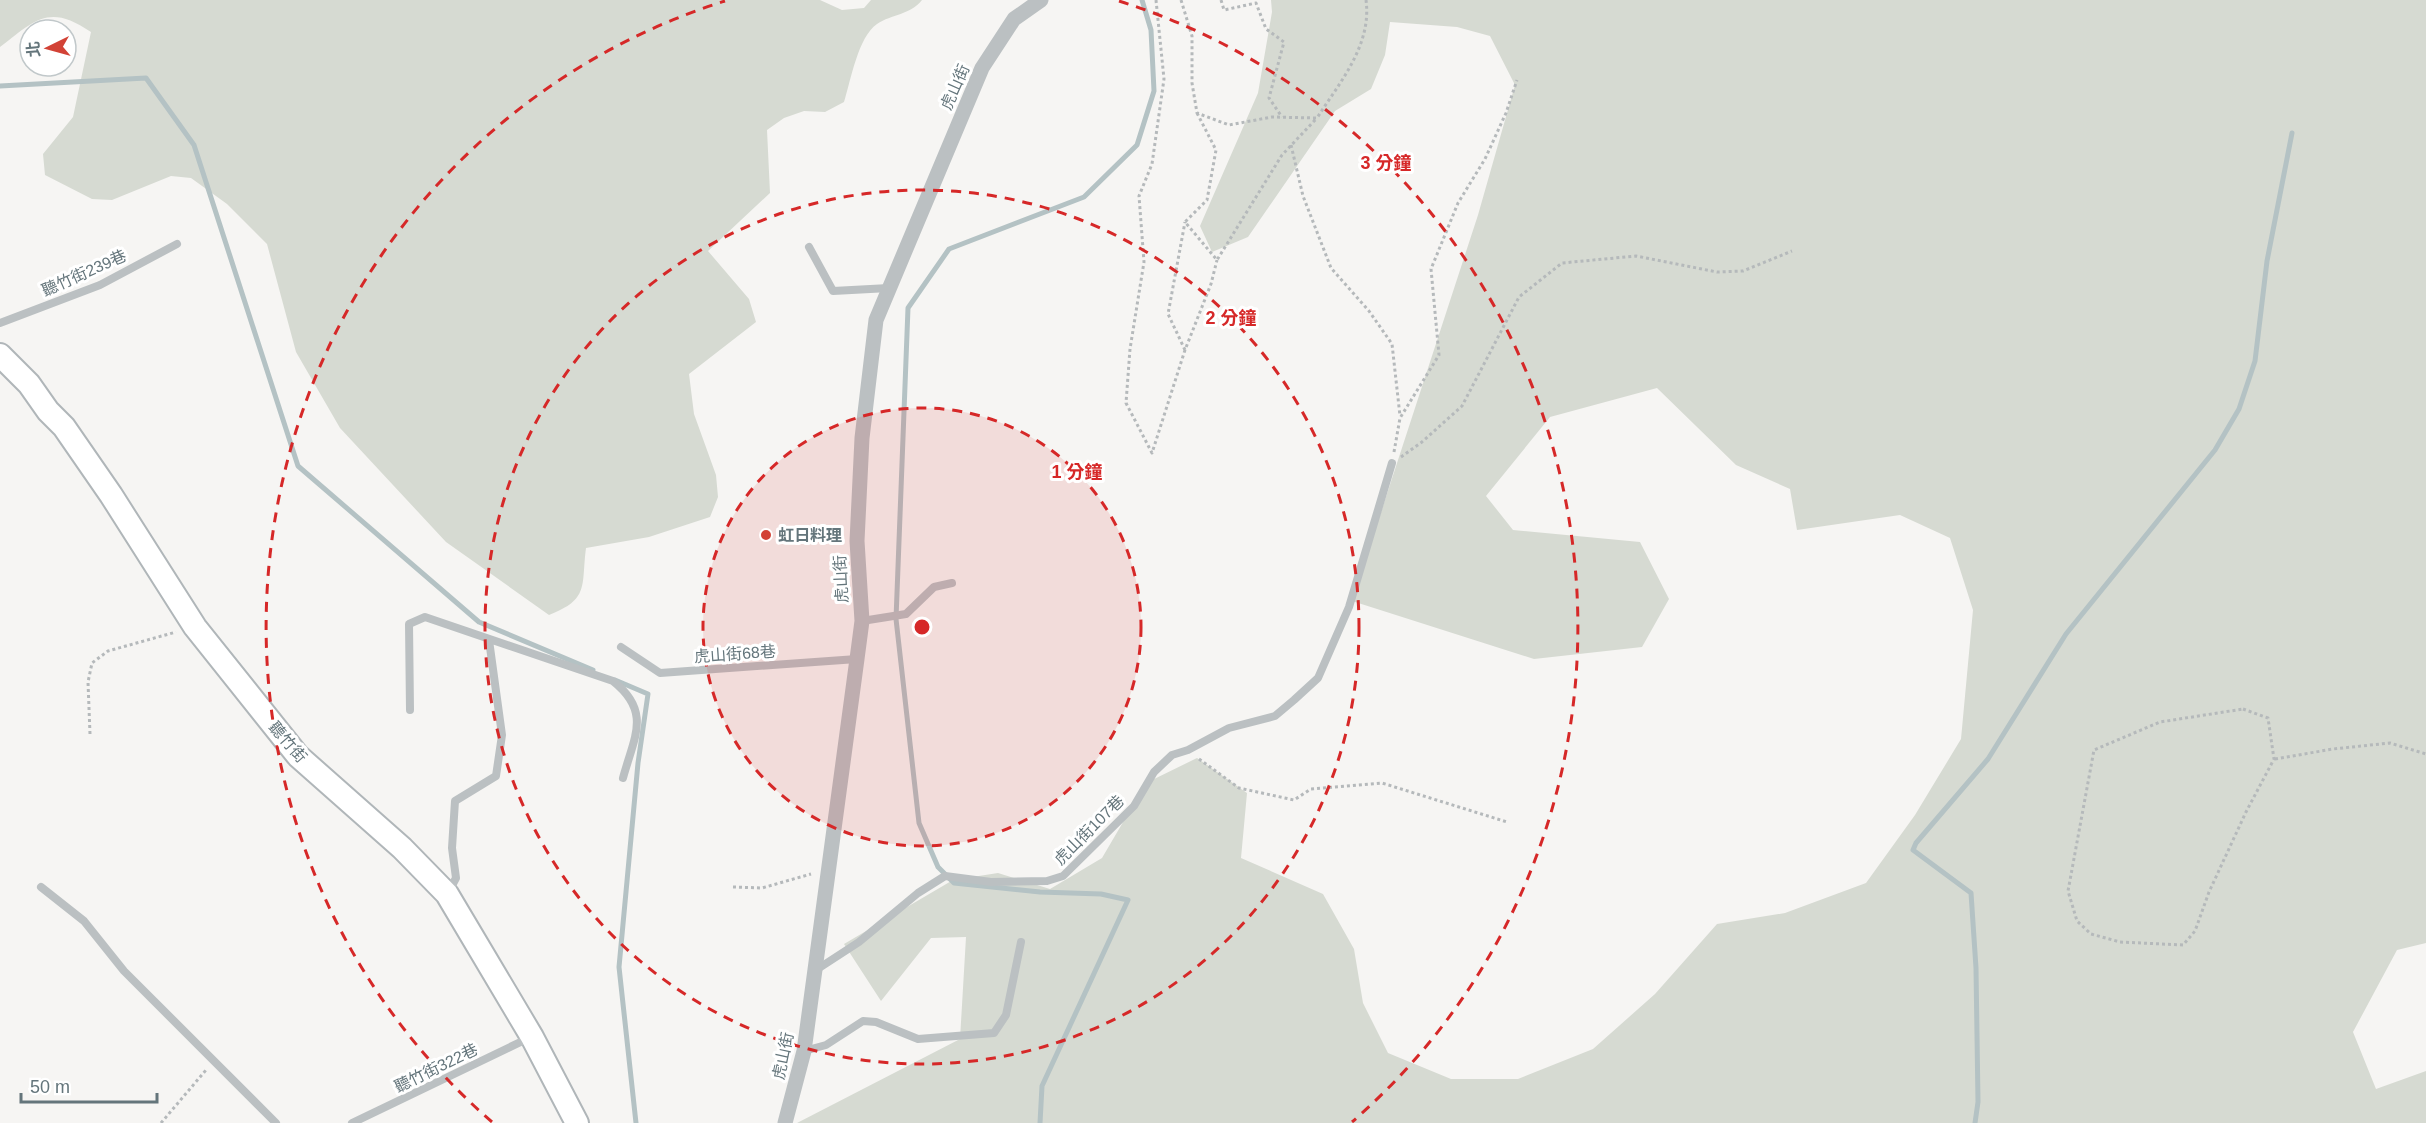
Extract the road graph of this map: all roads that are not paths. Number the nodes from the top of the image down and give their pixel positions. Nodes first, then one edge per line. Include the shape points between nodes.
1 (1041, 0) edge
2 (177, 244) dead end
3 (809, 247) dead end
4 (889, 288) junction
5 (0, 323) edge
6 (0, 355) edge
7 (1392, 463) road end
8 (952, 583) dead end
9 (862, 621) junction
10 (489, 640) junction
11 (621, 647) dead end
12 (857, 659) junction
13 (410, 710) dead end
14 (622, 778) dead end
15 (41, 887) dead end
16 (447, 894) junction
17 (1021, 942) dead end
18 (816, 970) junction
19 (532, 1036) junction
20 (804, 1051) junction
21 (276, 1123) edge
22 (352, 1123) edge
23 (577, 1123) edge
24 (786, 1123) edge

1 - 4 street, 虎山街 via 1014,19 982,68
2 - 5 lane, 聽竹街239巷 via 100,285
3 - 4 lane via 833,291
4 - 9 street, 虎山街 via 876,320 862,438 857,541
6 - 16 street, 聽竹街 via 64,428 195,627 298,756 402,848
7 - 18 lane, 虎山街107巷 via 1349,607 1318,678 1275,716 1229,728 1172,755 1154,772 1134,806 1063,876 1047,881 991,882 945,876
8 - 9 lane via 934,587 906,614
9 - 12 street, 虎山街
10 - 13 lane via 425,617 409,624
10 - 14 lane via 613,681 626,691 636,707 637,727
10 - 16 lane via 502,735 496,776 455,801 452,848 456,878
11 - 12 lane, 虎山街68巷 via 660,672
12 - 18 street, 虎山街
15 - 21 lane via 84,921 124,971
16 - 19 street, 聽竹街
17 - 20 lane via 1006,1015 994,1033 918,1039 876,1022 863,1021 826,1045
18 - 20 street, 虎山街
19 - 22 lane, 聽竹街322巷
19 - 23 street, 聽竹街
20 - 24 street, 虎山街

